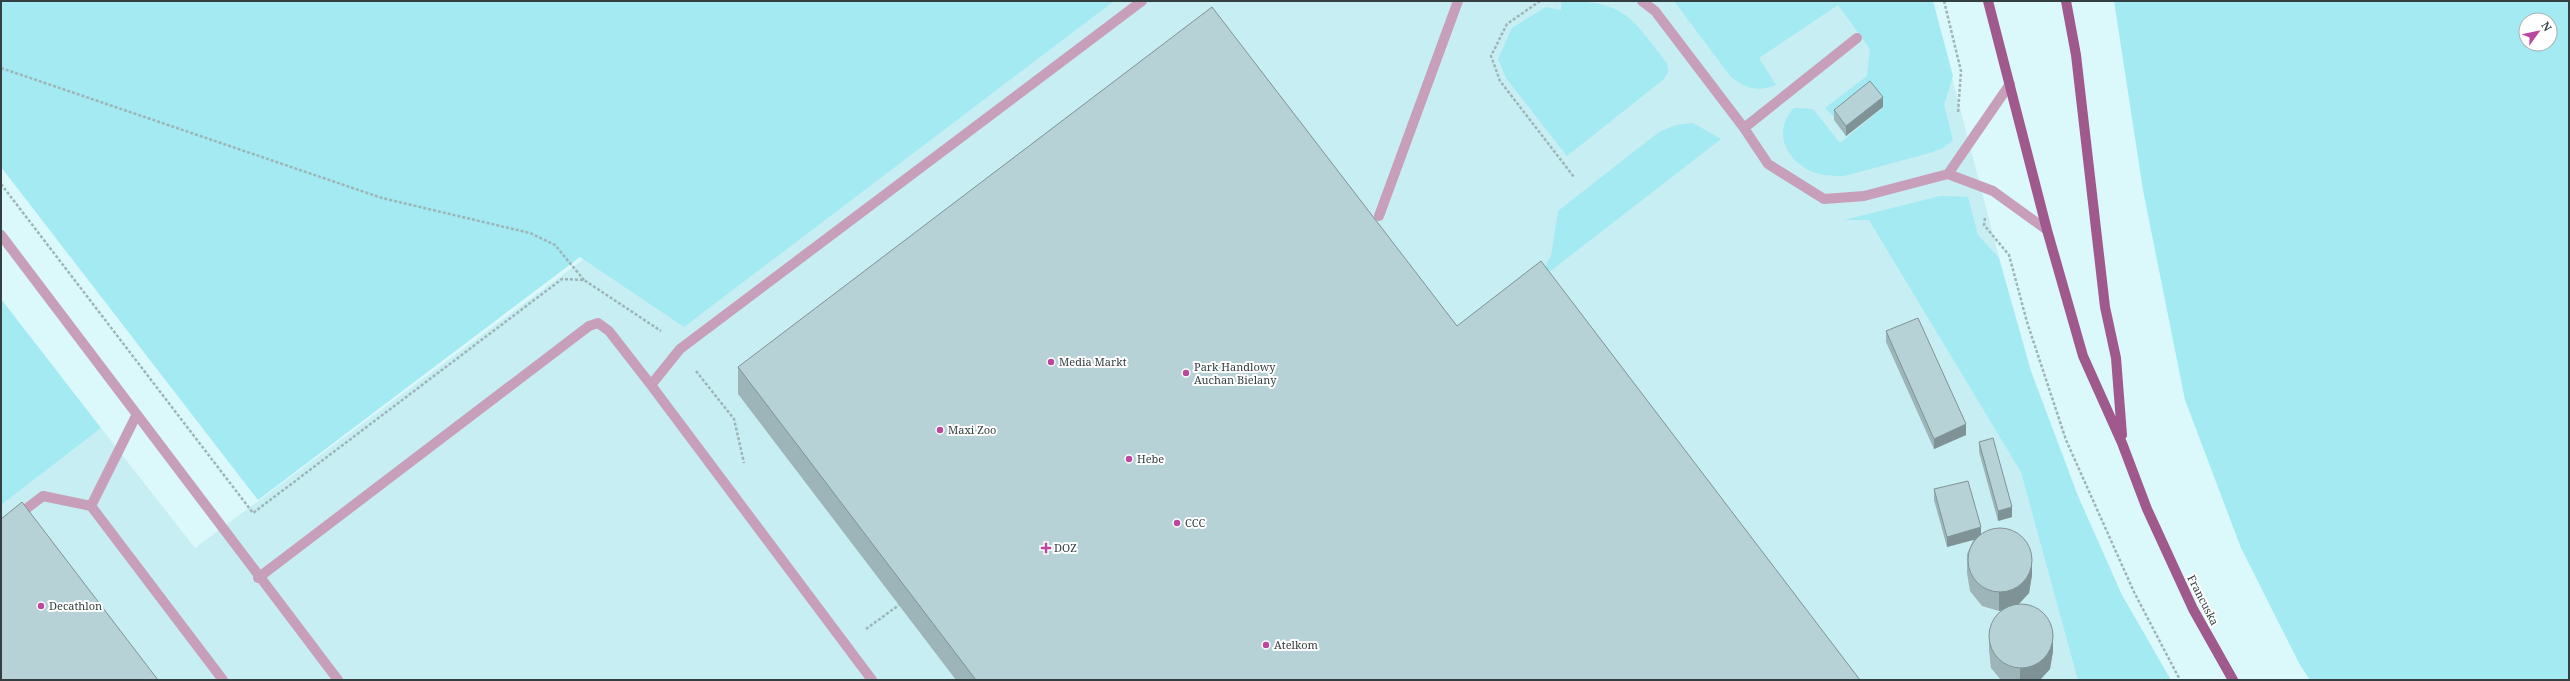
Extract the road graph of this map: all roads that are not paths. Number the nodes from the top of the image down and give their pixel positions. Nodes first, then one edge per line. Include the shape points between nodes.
1 (1142, 1) edge
2 (1458, 1) edge
3 (1642, 1) edge
4 (1988, 1) edge
5 (2066, 1) edge
6 (1857, 38) dead end
7 (2010, 84) junction
8 (1744, 128) junction
9 (1948, 174) junction
10 (1379, 216) dead end
11 (2047, 230) junction
12 (1, 235) edge
13 (651, 385) junction
14 (136, 416) junction
15 (2122, 443) junction
16 (91, 506) junction
17 (1, 528) edge
18 (258, 578) junction
19 (223, 680) edge
20 (338, 680) edge
21 (872, 680) edge
22 (2233, 680) edge

1 - 13 lane via 680,349
2 - 10 lane
3 - 8 lane via 1654,11
4 - 7 main road
5 - 15 main road via 2076,55 2105,307 2116,358
6 - 8 lane
7 - 9 lane
7 - 11 main road
8 - 9 lane via 1768,164 1824,199 1864,196
9 - 11 lane via 1993,191
11 - 15 main road via 2083,356
12 - 14 lane
13 - 18 lane via 609,331 598,323 589,326
13 - 21 lane
14 - 16 lane
14 - 18 lane
15 - 22 main road, Francuska via 2156,529 2193,609
16 - 17 lane via 43,496
16 - 19 lane
18 - 20 lane

